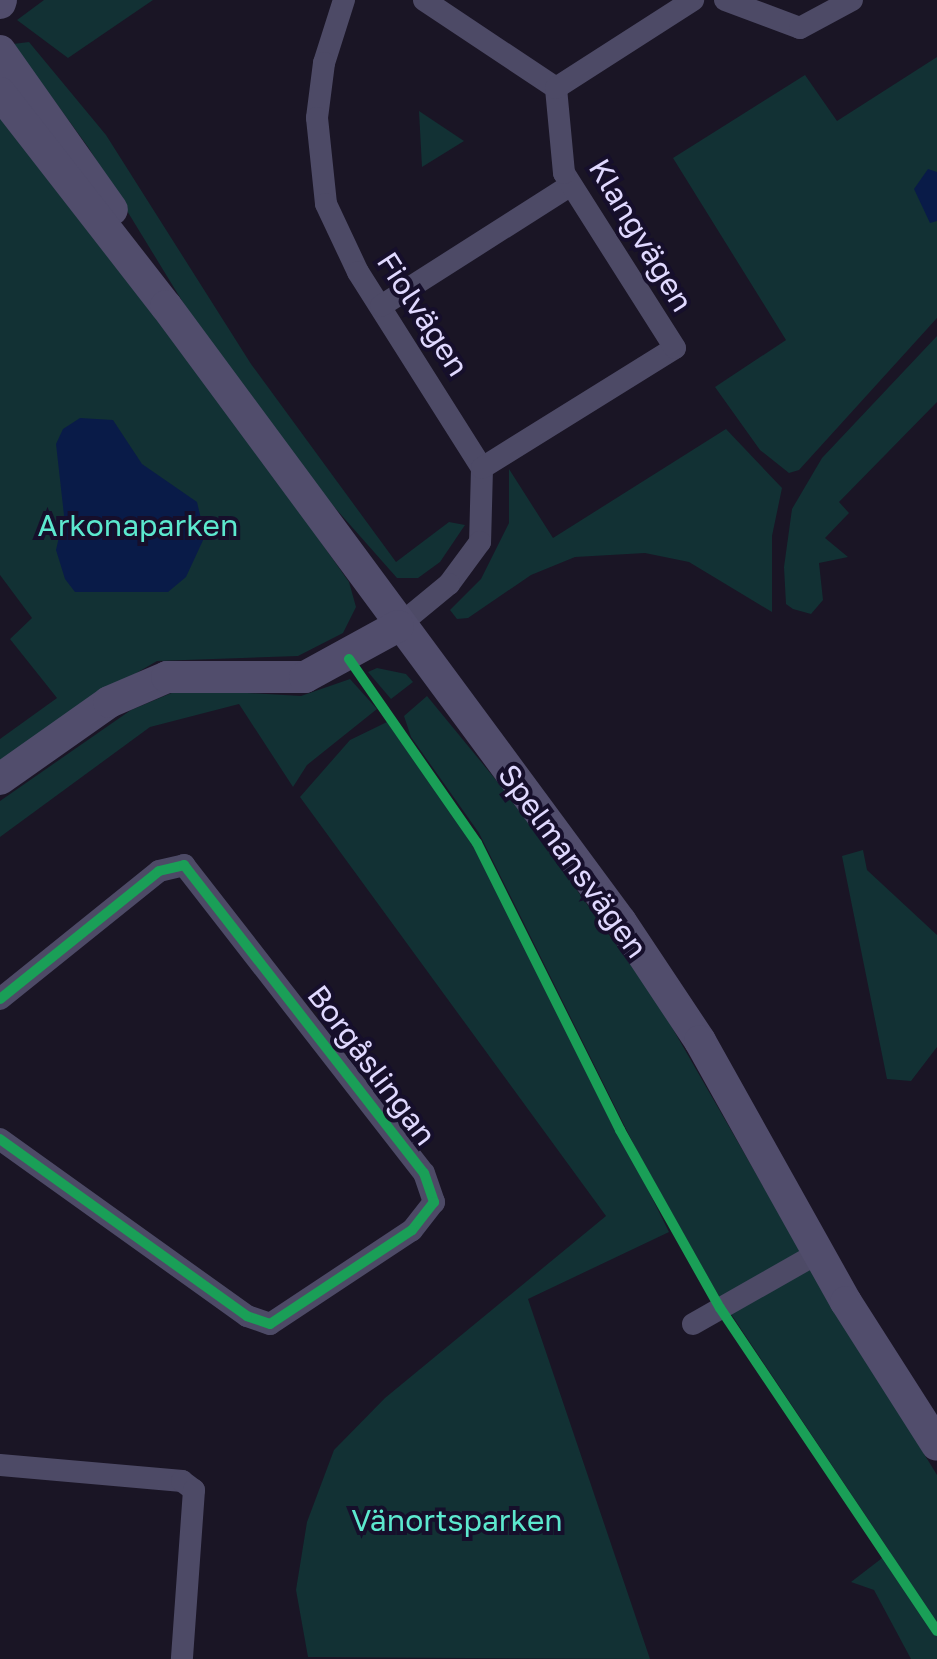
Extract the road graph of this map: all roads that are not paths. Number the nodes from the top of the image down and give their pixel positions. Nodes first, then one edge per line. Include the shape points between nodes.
1 (344, 0) edge
2 (424, 0) edge
3 (692, 0) edge
4 (725, 0) edge
5 (852, 0) edge
6 (0, 51) edge
7 (556, 88) junction
8 (0, 94) edge
9 (571, 184) junction
10 (166, 306) junction
11 (381, 306) junction
12 (482, 468) junction
13 (398, 626) junction
14 (0, 779) edge
15 (0, 998) edge
16 (0, 1139) edge
17 (818, 1253) junction
18 (692, 1324) dead end
19 (937, 1445) edge
20 (0, 1465) edge
21 (182, 1659) edge

1 - 11 street, Fiolvägen via 324,63 316,147 333,222
2 - 7 street
3 - 7 street
4 - 5 street via 800,28
6 - 10 main road, Spelmansvägen via 103,195
7 - 9 street, Klangvägen via 564,173
8 - 10 main road, Spelmansvägen
9 - 11 street
9 - 12 street, Klangvägen via 674,348
10 - 13 main road, Spelmansvägen
11 - 12 street, Fiolvägen
12 - 13 street via 480,542 449,584
13 - 14 main road via 349,659 305,677 166,676 109,702
13 - 17 main road, Spelmansvägen via 621,922 700,1042
15 - 16 street, Borgåslingan via 159,871 184,865 424,1173 434,1202 412,1230 270,1324 248,1316
17 - 18 street
17 - 19 main road, Spelmansvägen
20 - 21 street via 182,1481 194,1490

